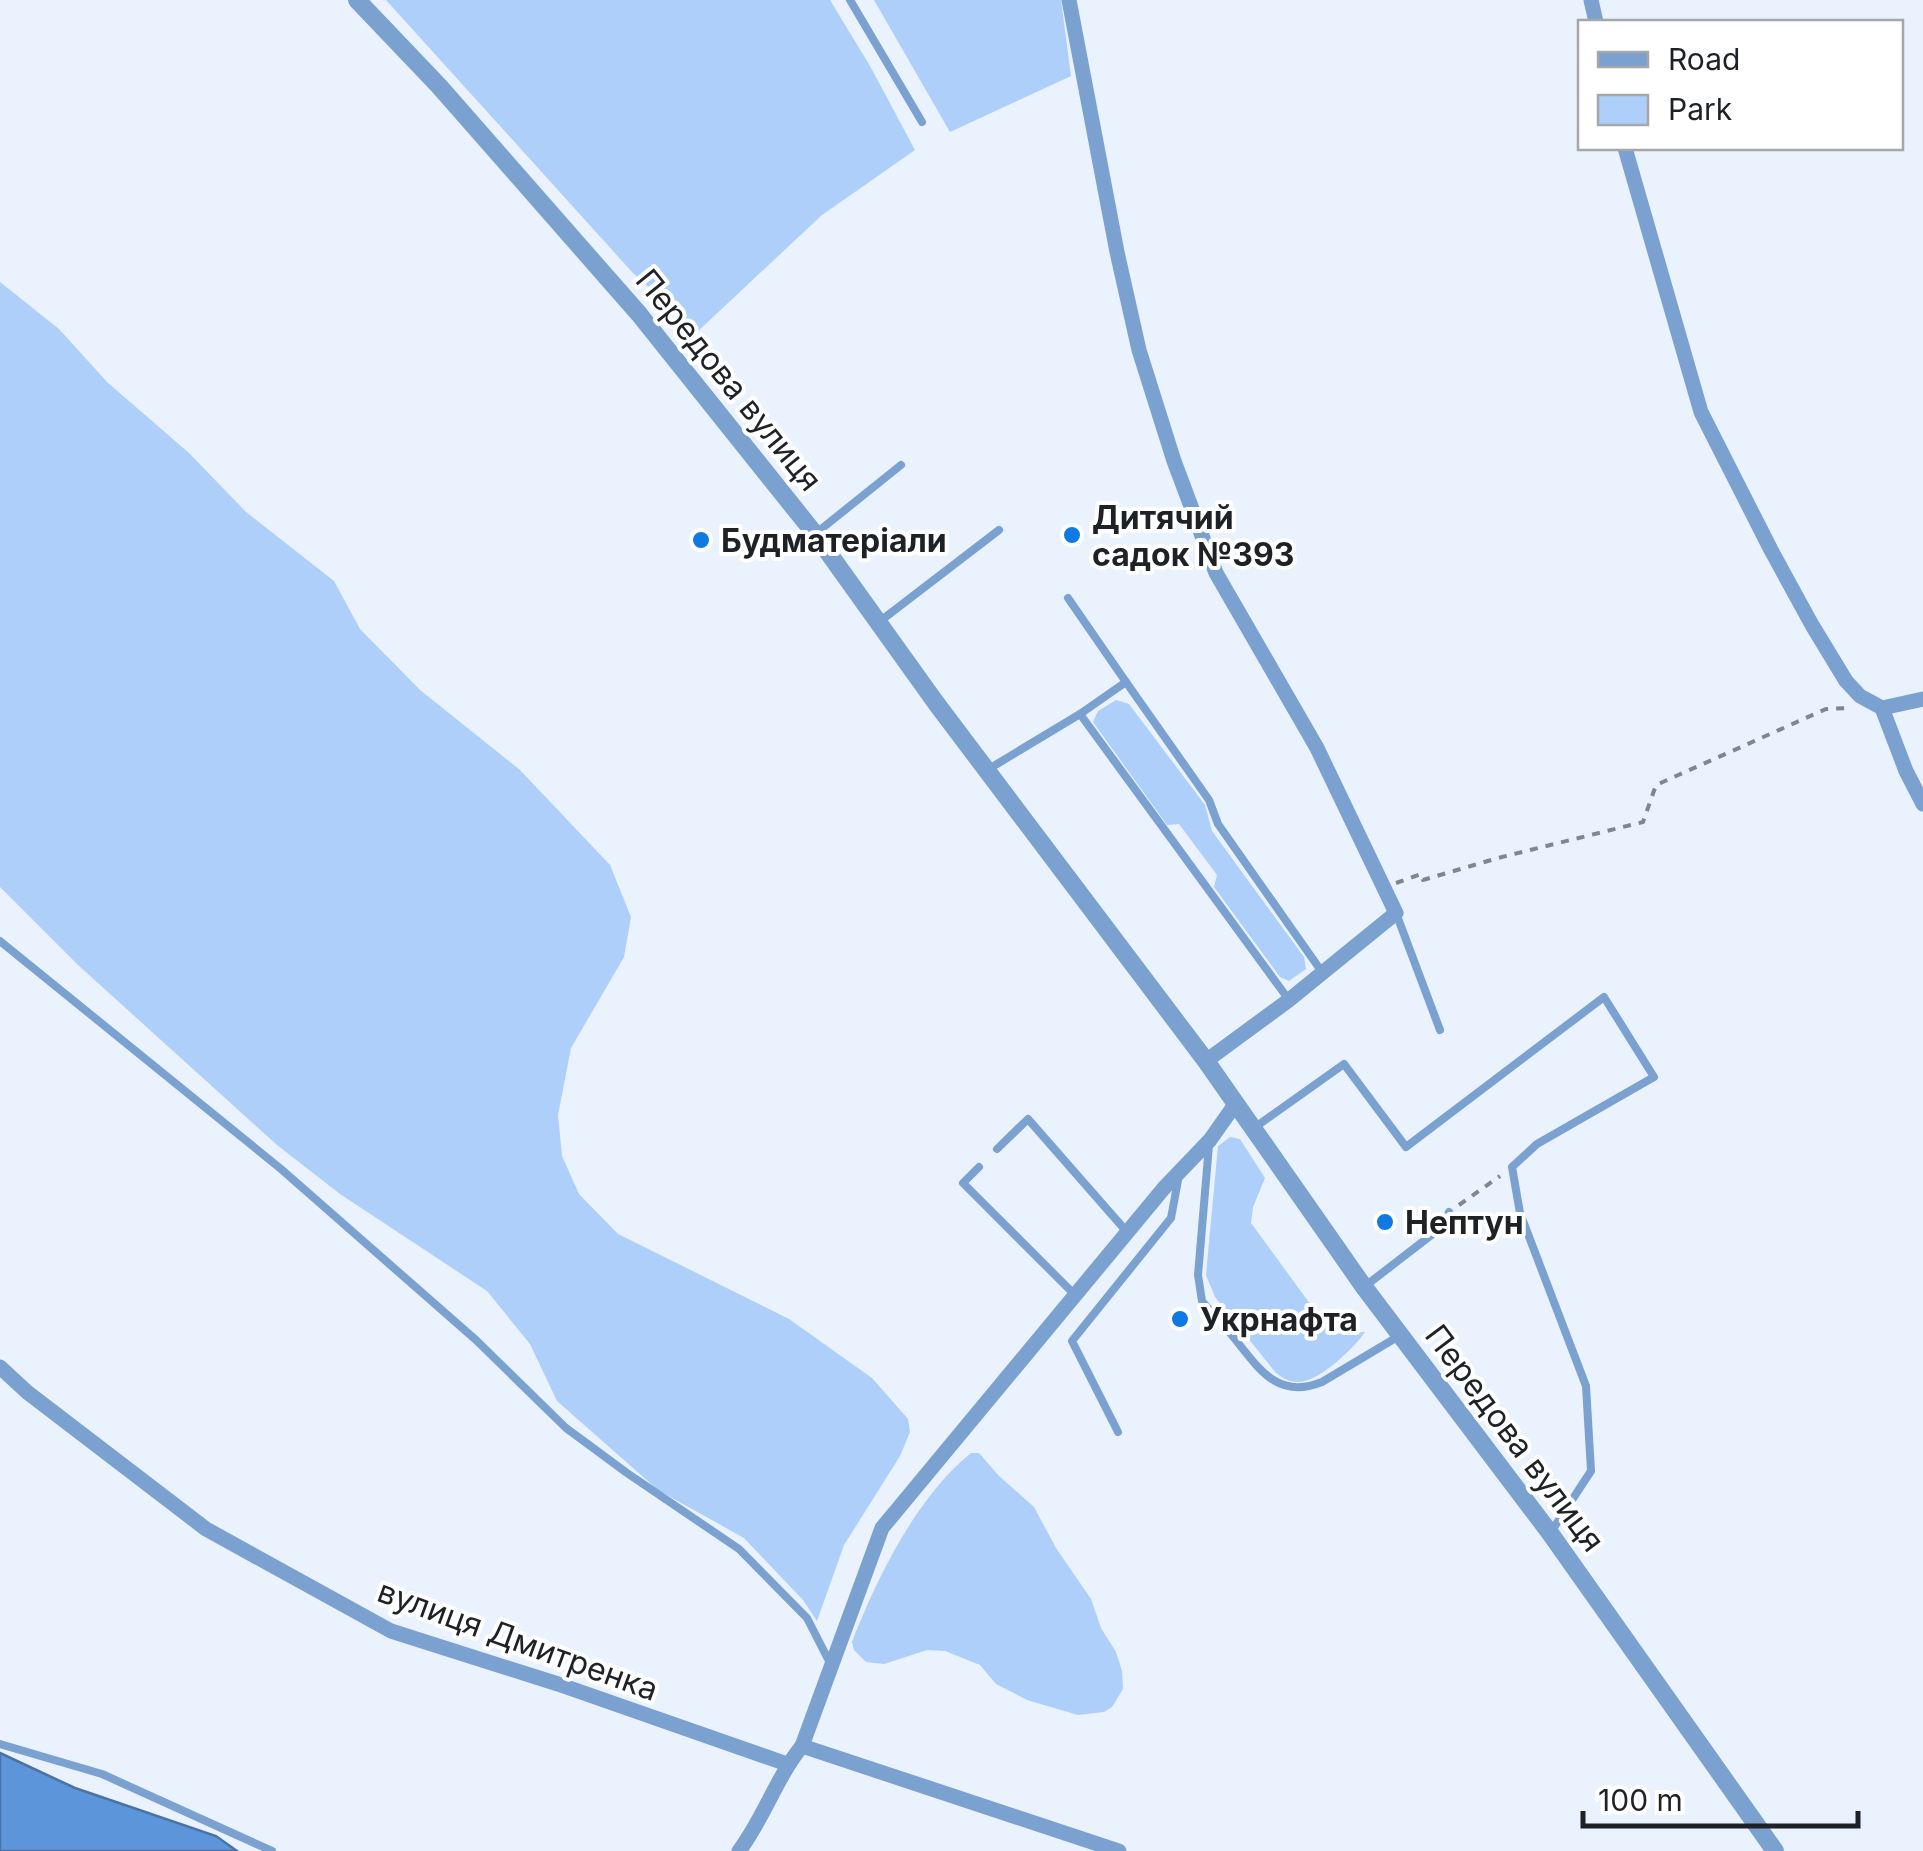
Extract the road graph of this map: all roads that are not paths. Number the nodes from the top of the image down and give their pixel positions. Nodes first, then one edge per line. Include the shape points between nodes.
1 (357, 0) edge
2 (850, 0) edge
3 (1069, 0) edge
4 (922, 122) dead end
5 (1626, 150) edge
6 (901, 465) dead end
7 (999, 530) dead end
8 (815, 534) junction
9 (1068, 598) dead end
10 (878, 622) junction
11 (1126, 682) junction
12 (1923, 699) edge
13 (1882, 708) junction
14 (1080, 714) junction
15 (988, 770) junction
16 (1923, 804) edge
17 (1396, 913) junction
18 (0, 941) edge
19 (1322, 972) junction
20 (1289, 1000) junction
21 (1440, 1030) dead end
22 (1206, 1061) junction
23 (1236, 1102) junction
24 (1254, 1128) junction
25 (1210, 1140) junction
26 (998, 1149) dead end
27 (979, 1167) dead end
28 (1180, 1170) junction
29 (1449, 1212) road end
30 (1126, 1232) junction
31 (1364, 1287) junction
32 (1075, 1296) junction
33 (1214, 1316) dead end
34 (1230, 1334) dead end
35 (1400, 1335) junction
36 (0, 1367) edge
37 (1118, 1432) dead end
38 (1550, 1533) junction
39 (832, 1666) junction
40 (0, 1744) edge
41 (802, 1746) junction
42 (787, 1764) junction
43 (272, 1851) edge
44 (740, 1851) edge
45 (1119, 1851) edge
46 (1774, 1851) edge

1 - 8 street, Передова вулиця via 639,314
2 - 4 lane
3 - 17 street via 1136,334 1174,462 1216,573 1317,748
5 - 13 street via 1702,412 1828,653 1860,696
6 - 8 lane
7 - 10 lane
8 - 10 street, Передова вулиця
9 - 11 lane
10 - 15 street, Передова вулиця
11 - 14 lane
11 - 19 lane
12 - 13 street
13 - 16 street
14 - 15 lane
14 - 20 lane
15 - 22 street, Передова вулиця
17 - 19 street
17 - 21 lane
18 - 39 lane via 281,1169 566,1428 739,1548 807,1618
19 - 20 street
20 - 22 street
22 - 23 street, Передова вулиця
23 - 24 street, Передова вулиця
23 - 25 street
24 - 31 street, Передова вулиця
24 - 38 lane via 1344,1064 1406,1147 1604,997 1654,1077 1537,1144 1512,1167 1520,1213 1586,1386 1591,1471
25 - 28 street
25 - 33 lane via 1198,1275 1202,1301
26 - 30 lane via 1028,1119
27 - 32 lane via 963,1182
28 - 30 street
28 - 37 lane via 1171,1218 1072,1341
29 - 31 lane via 1443,1226
30 - 32 street
31 - 35 street, Передова вулиця
32 - 39 street via 882,1528
34 - 35 lane via 1271,1380 1296,1388 1322,1382
35 - 38 street, Передова вулиця
36 - 42 street, вулиця Дмитренка via 206,1529 391,1631
38 - 46 street, Передова вулиця
39 - 41 street
40 - 43 lane via 102,1774
41 - 42 street
41 - 45 street
42 - 44 street

